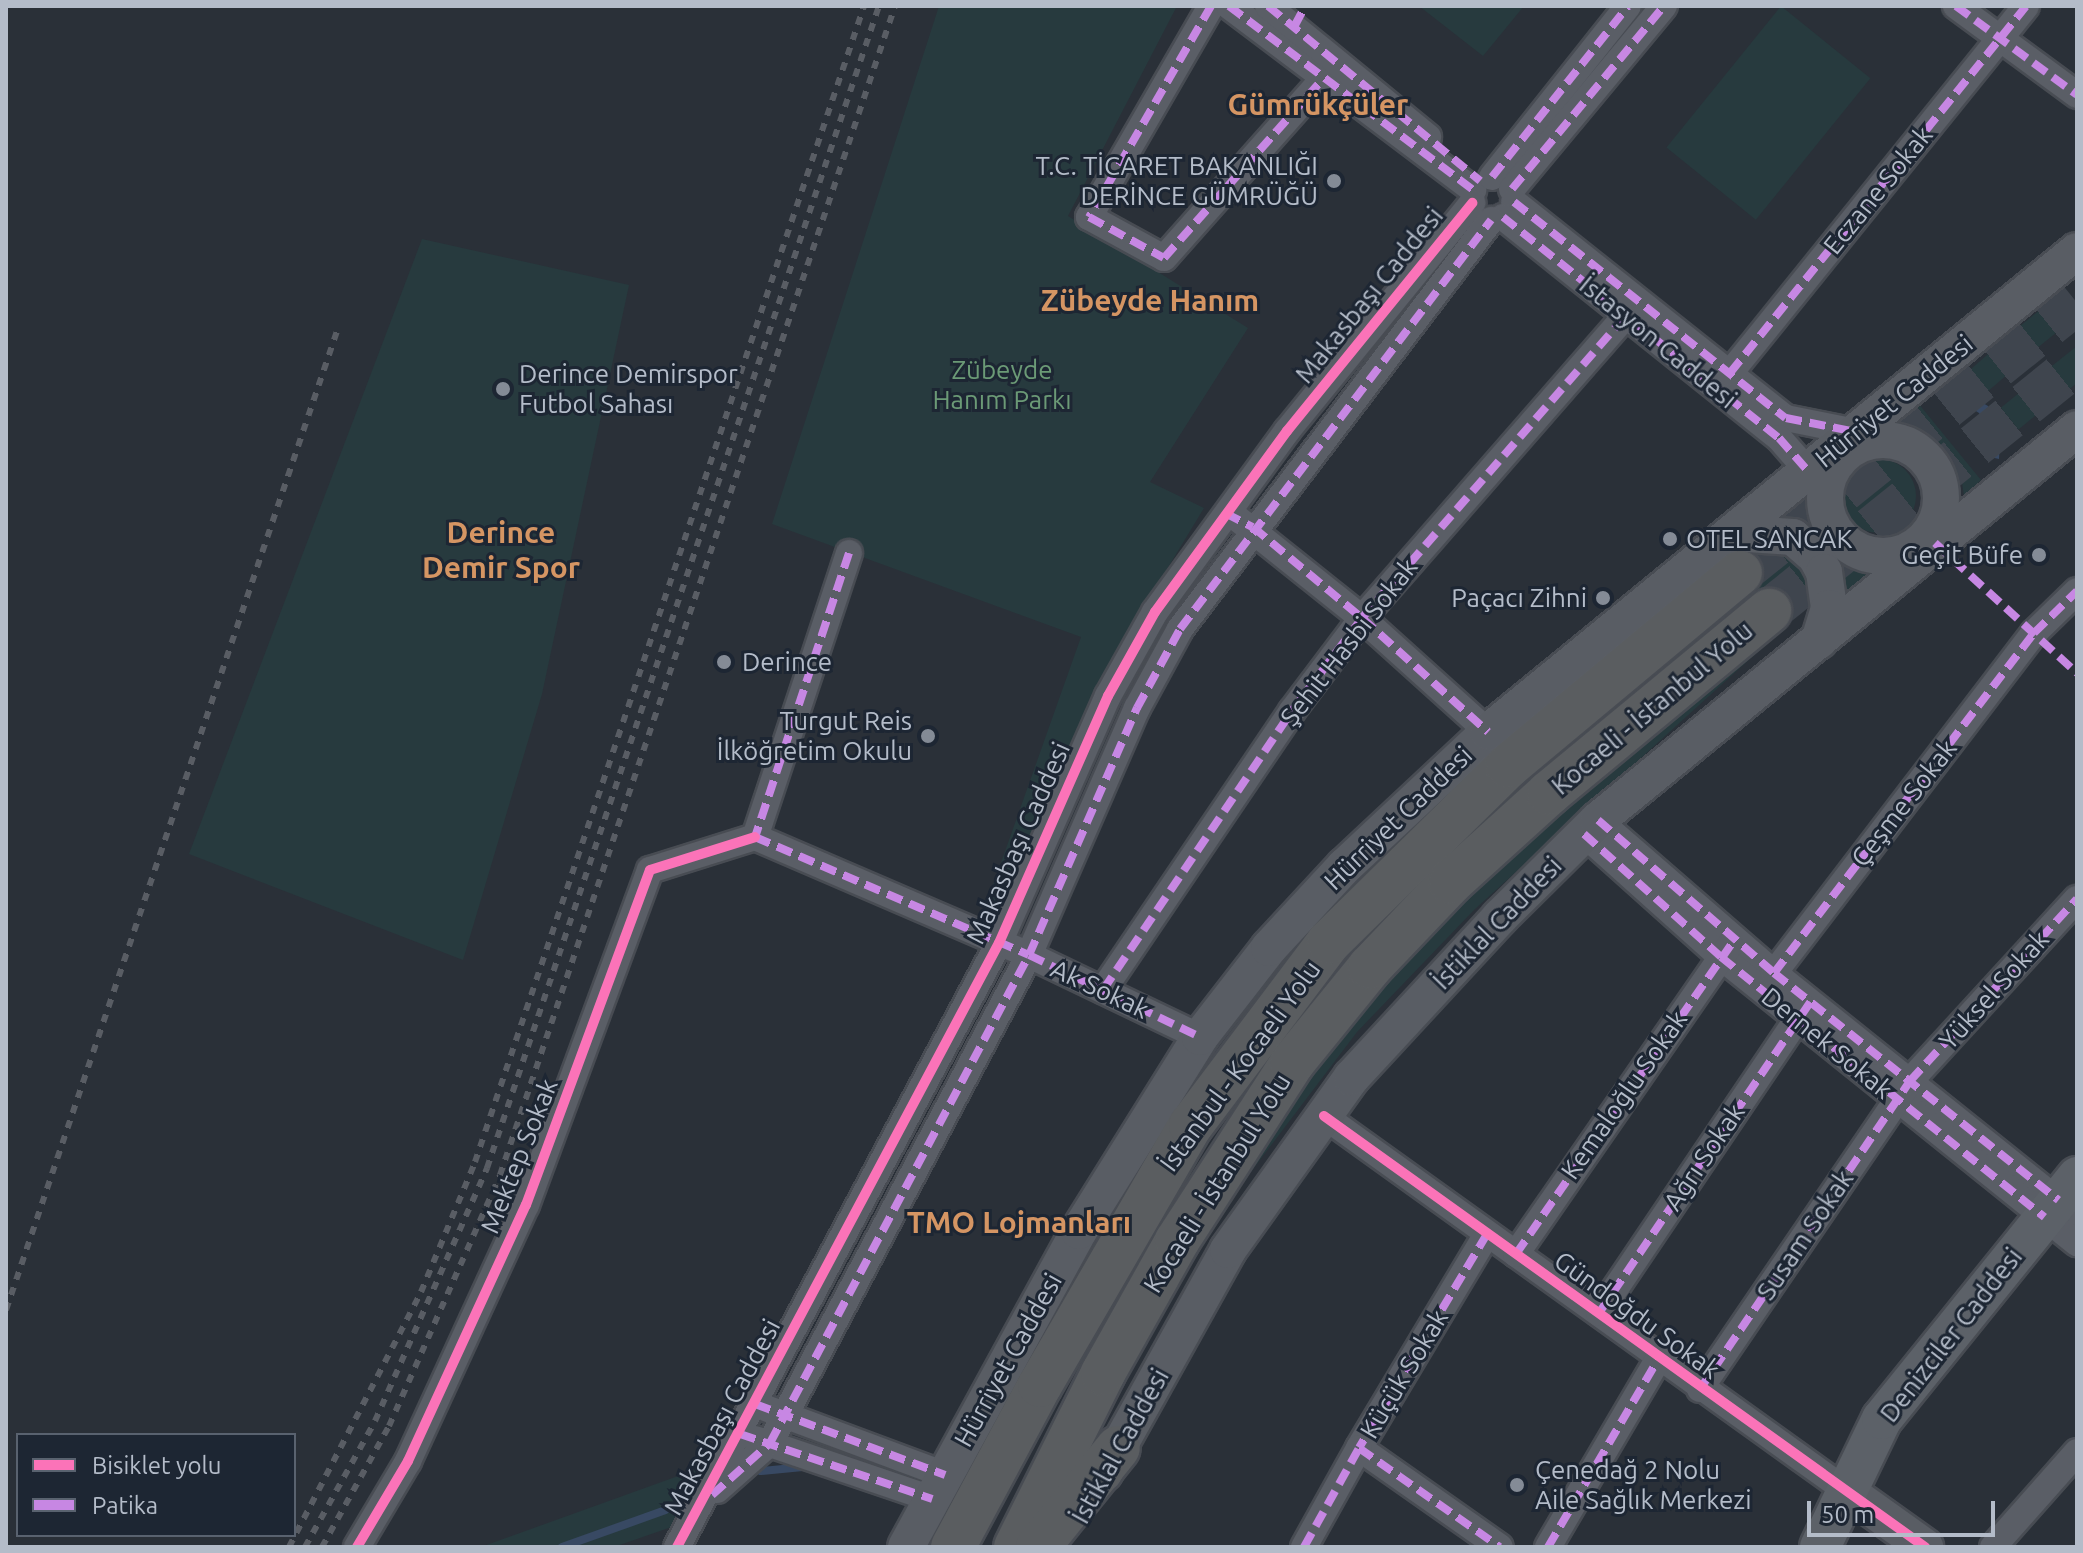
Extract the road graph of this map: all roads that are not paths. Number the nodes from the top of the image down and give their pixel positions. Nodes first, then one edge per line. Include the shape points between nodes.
1 (1211, 6) edge
2 (1229, 6) edge
3 (1268, 6) edge
4 (1628, 6) edge
5 (1664, 6) edge
6 (1956, 6) edge
7 (2026, 6) edge
8 (1300, 16) edge
9 (2002, 38) junction
10 (1323, 79) junction
11 (2077, 95) edge
12 (1492, 197) junction
13 (2077, 251) edge
14 (1625, 317) junction
15 (1730, 373) junction
16 (2077, 429) edge
17 (1848, 444) junction
18 (2077, 454) edge
19 (1808, 471) junction
20 (2015, 478) junction
21 (1225, 513) junction
22 (1253, 527) junction
23 (1928, 545) junction
24 (849, 553) dead end
25 (1736, 553) junction
26 (2077, 591) edge
27 (1769, 611) tunnel mouth
28 (1362, 618) junction
29 (1819, 640) junction
30 (1488, 732) junction
31 (1591, 827) junction
32 (755, 837) junction
33 (2077, 899) edge
34 (999, 943) junction
35 (1728, 948) junction
36 (1029, 955) junction
37 (1774, 973) junction
38 (1103, 990) junction
39 (1803, 1011) junction
40 (1200, 1037) junction
41 (1904, 1091) junction
42 (1324, 1116) junction
43 (2064, 1203) edge
44 (1487, 1234) junction
45 (2077, 1243) edge
46 (1516, 1254) junction
47 (1599, 1313) junction
48 (1659, 1358) junction
49 (1700, 1389) junction
50 (755, 1404) junction
51 (784, 1416) junction
52 (740, 1434) junction
53 (770, 1443) junction
54 (1118, 1448) junction
55 (1359, 1448) junction
56 (2077, 1452) edge
57 (939, 1487) junction
58 (1848, 1492) junction
59 (703, 1503) junction
60 (357, 1547) edge
61 (677, 1547) edge
62 (906, 1547) edge
63 (953, 1547) edge
64 (1016, 1547) edge
65 (1038, 1547) edge
66 (1065, 1547) edge
67 (1304, 1547) edge
68 (1500, 1547) edge
69 (1548, 1547) edge
70 (1820, 1547) edge
71 (1925, 1547) edge
72 (1993, 1547) edge

1 - 10 street via 1089,217 1164,258
2 - 10 street, İstasyon Caddesi
3 - 8 street, İstasyon Caddesi
4 - 12 street, Makasbaşı Caddesi
5 - 12 street, Makasbaşı Caddesi
6 - 9 street
7 - 9 street, Eczane Sokak
8 - 12 street, İstasyon Caddesi
9 - 11 street
9 - 15 street, Eczane Sokak
10 - 12 street, İstasyon Caddesi
12 - 14 street, İstasyon Caddesi
12 - 15 street
12 - 21 street, Makasbaşı Caddesi
12 - 22 street, Makasbaşı Caddesi
13 - 17 main road, Hürriyet Caddesi
14 - 19 street, İstasyon Caddesi via 1779,438
14 - 28 street, Şehit Hasbi Sokak
15 - 17 street via 1800,424
16 - 20 main road, İstiklal Caddesi
17 - 19 main road, Hürriyet Caddesi
17 - 23 main road via 1895,440 1928,461 1941,497
17 - 23 main road via 1824,491 1825,510 1844,542 1878,556
18 - 20 main road via 2050,477
19 - 25 main road, Hürriyet Caddesi
20 - 23 main road, İstiklal Caddesi
21 - 22 street
21 - 34 street, Makasbaşı Caddesi via 1155,612 1108,696
22 - 28 street
22 - 36 street, Makasbaşı Caddesi via 1180,629 1137,708
23 - 29 main road, İstiklal Caddesi
24 - 32 street
25 - 29 main road via 1793,537 1816,557 1826,580 1829,608
25 - 30 main road, Hürriyet Caddesi
25 - 63 highway, İstanbul - Kocaeli Yolu via 1329,942 1191,1125
26 - 37 street, Çeşme Sokak via 2034,633
27 - 64 highway, Kocaeli - İstanbul Yolu via 1549,793 1451,882 1370,967 1292,1063 1177,1241 1103,1373
28 - 30 street
28 - 38 street, Şehit Hasbi Sokak via 1292,711
29 - 31 main road, İstiklal Caddesi
30 - 40 main road, Hürriyet Caddesi via 1345,866 1269,948
31 - 35 street, Dernek Sokak
31 - 42 main road, İstiklal Caddesi via 1352,1077
32 - 34 street
32 - 60 street, Mektep Sokak via 650,870 526,1205 408,1461
33 - 41 street, Yüksel Sokak
34 - 36 street, Ak Sokak
34 - 50 street, Makasbaşı Caddesi
35 - 37 street, Dernek Sokak
35 - 39 street, Dernek Sokak
35 - 46 street, Kemaloğlu Sokak
36 - 38 street, Ak Sokak
36 - 51 street, Makasbaşı Caddesi
37 - 39 street, Dernek Sokak
38 - 40 street, Ak Sokak
39 - 41 street, Dernek Sokak
39 - 47 street, Ağrı Sokak
40 - 57 main road, Hürriyet Caddesi via 1079,1231
41 - 43 street, Dernek Sokak
41 - 49 street, Susam Sokak
42 - 44 street, Gündoğdu Sokak
42 - 54 main road, İstiklal Caddesi via 1228,1250
43 - 45 street, Dernek Sokak
43 - 58 main road, Denizciler Caddesi via 1906,1385 1882,1419
44 - 46 street, Gündoğdu Sokak
44 - 55 street, Küçük Sokak
46 - 47 street, Gündoğdu Sokak
47 - 48 street, Gündoğdu Sokak
48 - 49 street, Gündoğdu Sokak
48 - 69 street
49 - 58 street, Gündoğdu Sokak
50 - 51 street
50 - 52 street, Makasbaşı Caddesi
51 - 53 street, Makasbaşı Caddesi
51 - 57 street
52 - 53 street
52 - 59 street, Makasbaşı Caddesi
53 - 57 street
53 - 59 street, Makasbaşı Caddesi
54 - 65 highway
54 - 66 main road, İstiklal Caddesi
55 - 67 street
55 - 68 street, Küçük Sokak
56 - 72 street
57 - 62 main road, Hürriyet Caddesi
58 - 70 main road, Denizciler Caddesi
58 - 71 main road, Gündoğdu Sokak
59 - 61 street, Makasbaşı Caddesi

